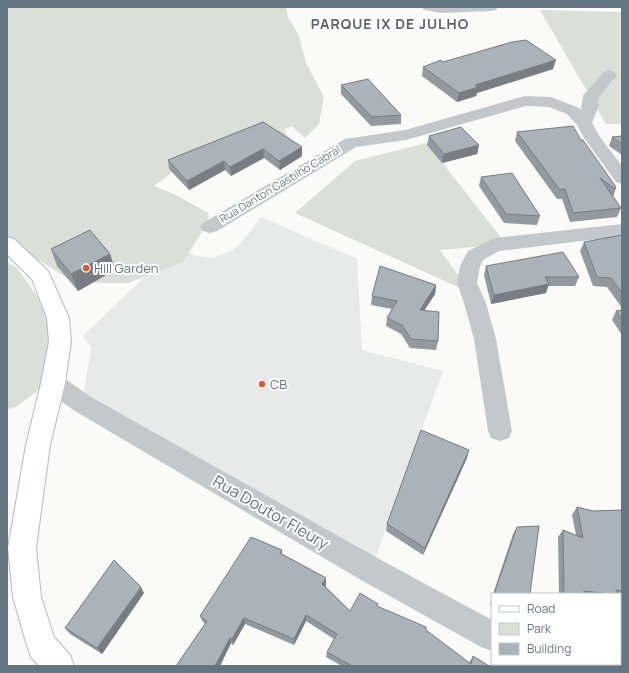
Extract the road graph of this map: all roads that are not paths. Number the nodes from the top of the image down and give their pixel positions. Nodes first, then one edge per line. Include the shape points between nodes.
1 (429, 7) edge
2 (490, 7) edge
3 (609, 75) dead end
4 (584, 123) junction
5 (622, 178) edge
6 (210, 226) dead end
7 (622, 230) edge
8 (7, 244) edge
9 (53, 383) junction
10 (500, 431) dead end
11 (491, 635) edge
12 (59, 666) edge

1 - 2 street
3 - 4 street via 591,96 590,108
4 - 5 street, Rua Danton Castilho Cabral
4 - 6 street, Rua Danton Castilho Cabral via 574,111 563,106 551,102 525,101 406,135 351,142
7 - 10 street via 494,245 475,256 467,283 485,339
8 - 9 street via 41,276 58,318 60,342
9 - 11 street, Rua Doutor Fleury via 83,404 364,566
9 - 12 street via 38,445 22,548 28,597 42,646

